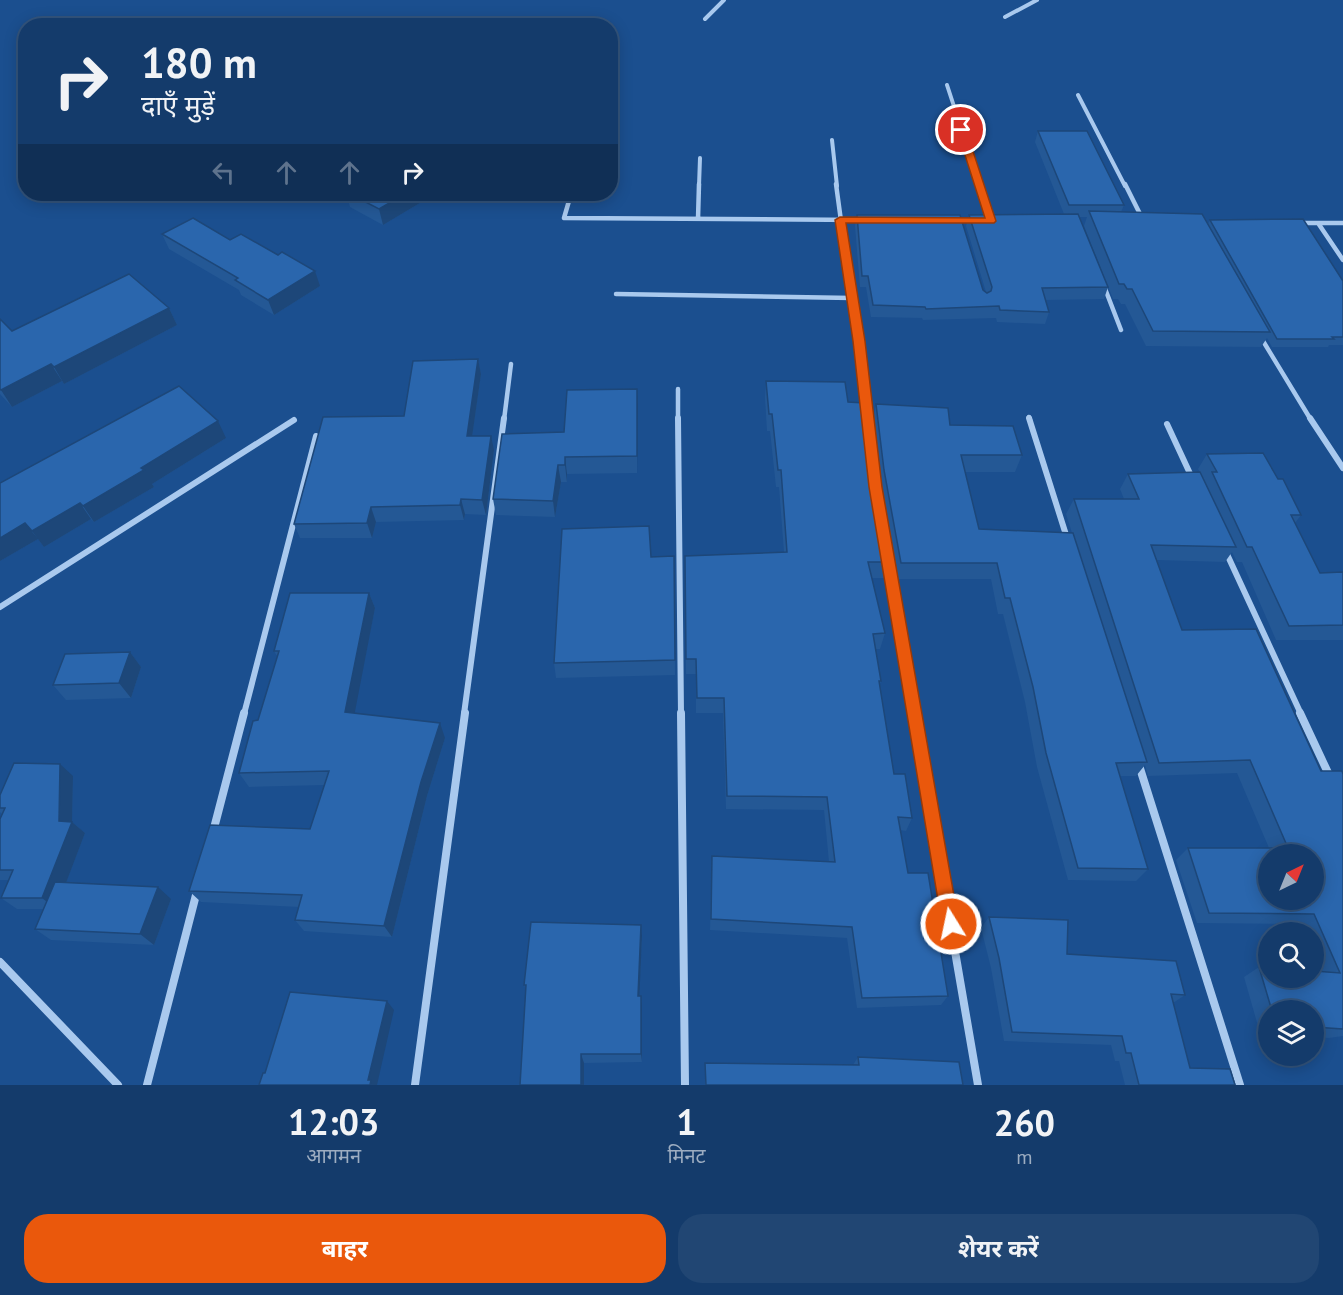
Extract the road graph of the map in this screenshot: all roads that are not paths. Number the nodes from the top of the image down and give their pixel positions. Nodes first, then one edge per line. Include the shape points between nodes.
1 (724, 0) edge
2 (1037, 0) edge
3 (1005, 17) dead end
4 (705, 19) dead end
5 (947, 85) dead end
6 (1078, 95) dead end
7 (832, 140) dead end
8 (700, 159) dead end
9 (569, 201) edge
10 (699, 219) junction
11 (840, 220) junction
12 (864, 220) edge
13 (980, 221) edge
14 (991, 221) junction
15 (1001, 221) edge
16 (1133, 222) edge
17 (1144, 222) junction
18 (1155, 222) edge
19 (1296, 223) edge
20 (1318, 223) junction
21 (1343, 223) edge
22 (1343, 260) edge
23 (1100, 276) edge
24 (616, 294) dead end
25 (852, 298) junction
26 (1121, 330) dead end
27 (1258, 334) edge
28 (511, 364) dead end
29 (678, 389) dead end
30 (1029, 417) dead end
31 (294, 420) dead end
32 (1167, 424) dead end
33 (316, 436) edge
34 (1343, 468) edge
35 (876, 487) edge
36 (1197, 489) edge
37 (1068, 542) edge
38 (1222, 543) edge
39 (886, 545) edge
40 (0, 607) edge
41 (1136, 757) edge
42 (1333, 783) edge
43 (210, 842) edge
44 (198, 888) edge
45 (0, 962) edge
46 (118, 1085) edge
47 (147, 1085) edge
48 (415, 1085) edge
49 (685, 1085) edge
50 (978, 1085) edge
51 (1240, 1085) edge

1 - 4 street
2 - 3 street
5 - 14 street
6 - 17 street
7 - 11 street
8 - 10 street
9 - 10 street via 564,218
10 - 11 street
11 - 12 street
11 - 25 street
13 - 14 street
14 - 15 street
16 - 17 street
17 - 18 street
19 - 20 street
20 - 21 street
20 - 22 street
23 - 26 street
24 - 25 street
25 - 35 street
27 - 34 street
28 - 48 street
29 - 49 street
30 - 37 street
31 - 40 street
32 - 36 street
33 - 43 street
38 - 42 street
39 - 50 street
41 - 51 street
44 - 47 street
45 - 46 street

